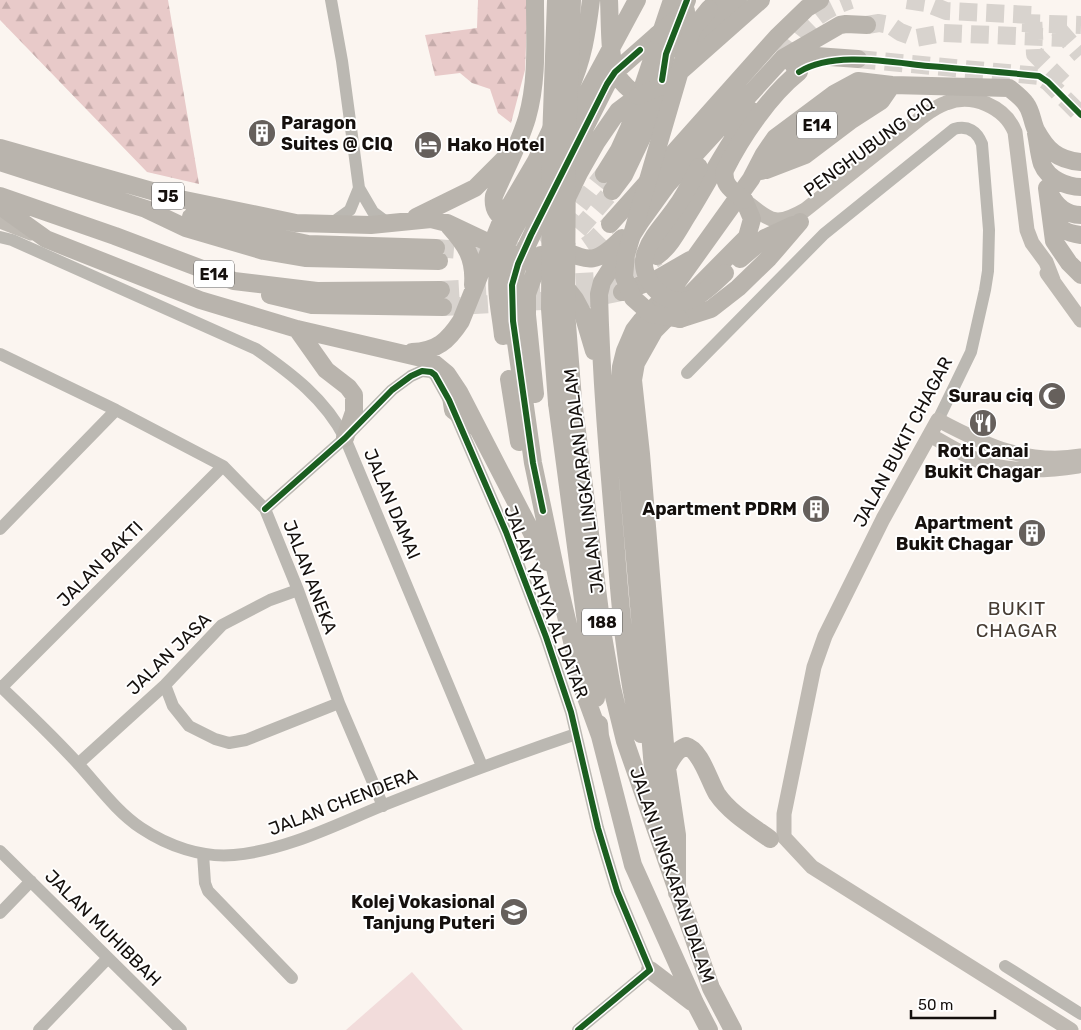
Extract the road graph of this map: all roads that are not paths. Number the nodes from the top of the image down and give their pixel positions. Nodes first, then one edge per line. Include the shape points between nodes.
1 (331, 0) edge
2 (535, 0) edge
3 (540, 0) edge
4 (556, 0) edge
5 (572, 0) edge
6 (591, 0) edge
7 (610, 0) edge
8 (637, 0) edge
9 (672, 0) edge
10 (738, 0) edge
11 (760, 0) edge
12 (820, 0) edge
13 (700, 4) edge
14 (589, 18) junction
15 (615, 40) junction
16 (640, 50) junction
17 (858, 60) tunnel mouth
18 (797, 69) junction
19 (615, 72) junction
20 (662, 80) junction
21 (892, 85) junction
22 (638, 96) junction
23 (730, 114) junction
24 (1035, 128) junction
25 (518, 145) junction
26 (0, 148) edge
27 (888, 149) junction
28 (0, 162) edge
29 (1081, 162) edge
30 (1043, 166) junction
31 (604, 174) tunnel mouth
32 (756, 175) junction
33 (1081, 187) edge
34 (359, 188) junction
35 (1047, 188) junction
36 (612, 191) tunnel mouth
37 (0, 196) edge
38 (744, 200) junction
39 (0, 206) edge
40 (1081, 215) edge
41 (1051, 217) junction
42 (409, 220) junction
43 (641, 221) junction
44 (800, 222) junction
45 (3, 223) edge
46 (332, 223) junction
47 (388, 224) junction
48 (447, 224) junction
49 (610, 224) tunnel mouth
50 (524, 231) junction
51 (1081, 235) edge
52 (0, 237) edge
53 (46, 239) junction
54 (498, 247) junction
55 (437, 254) tunnel mouth
56 (657, 256) tunnel mouth
57 (695, 258) junction
58 (528, 261) junction
59 (1081, 274) edge
60 (473, 289) junction
61 (622, 292) tunnel mouth
62 (442, 298) tunnel mouth
63 (1081, 320) edge
64 (298, 329) junction
65 (399, 353) junction
66 (0, 354) edge
67 (601, 372) junction
68 (686, 373) dead end
69 (448, 374) junction
70 (565, 402) junction
71 (116, 410) junction
72 (453, 410) junction
73 (938, 420) junction
74 (479, 430) junction
75 (930, 435) junction
76 (346, 438) junction
77 (1081, 456) edge
78 (223, 466) junction
79 (1081, 466) edge
80 (265, 509) junction
81 (543, 511) junction
82 (0, 529) edge
83 (558, 582) junction
84 (298, 590) junction
85 (165, 685) junction
86 (1, 687) edge
87 (339, 703) junction
88 (576, 734) junction
89 (600, 736) junction
90 (78, 764) junction
91 (482, 766) junction
92 (667, 768) junction
93 (656, 790) junction
94 (383, 806) junction
95 (658, 838) junction
96 (770, 838) dead end
97 (0, 851) edge
98 (203, 854) junction
99 (31, 881) junction
100 (677, 893) junction
101 (0, 913) edge
102 (936, 945) junction
103 (108, 958) junction
104 (1005, 966) dead end
105 (650, 970) junction
106 (292, 978) dead end
107 (695, 1004) junction
108 (1081, 1014) edge
109 (39, 1030) edge
110 (181, 1030) edge
111 (578, 1030) edge
112 (709, 1030) edge
113 (733, 1030) edge
114 (1054, 1030) edge
115 (1070, 1030) edge

1 - 34 street
2 - 25 highway via 535,80 528,118
3 - 14 highway via 552,23 567,29 580,28
4 - 70 highway, JALAN LINGKARAN DALAM / 188, bridge via 550,309
5 - 70 highway, JALAN LINGKARAN DALAM / 188, bridge via 567,142
6 - 14 highway
7 - 15 highway via 618,12
8 - 15 highway
9 - 31 highway via 629,128
10 - 20 highway via 690,44
11 - 22 highway, bridge via 666,84
12 - 49 highway via 777,37
13 - 16 highway, bridge
13 - 20 highway via 666,54
13 - 44 highway, bridge via 626,255 624,277 633,298 650,314 680,319 710,309 738,288
14 - 50 highway via 585,47 576,74 536,161
15 - 16 highway via 631,52
15 - 19 highway
15 - 50 highway
16 - 19 highway
17 - 18 highway via 825,62
18 - 23 highway via 804,58 867,25 840,25 783,58
18 - 38 highway, bridge via 761,113 726,170 724,180 728,187
18 - 56 highway via 757,104 734,136 679,230
19 - 22 highway
19 - 50 highway
20 - 36 highway via 641,143
21 - 24 highway, E14 via 1010,88 1026,105
21 - 32 highway, E14 via 881,100 805,154
21 - 32 highway, E14 via 858,81 834,94 775,138
22 - 50 highway via 618,111 579,172
23 - 43 highway via 667,184
23 - 44 highway, bridge via 645,254 648,277 654,288 676,302 691,299 765,238
24 - 29 highway, E14 via 1055,155
24 - 30 highway, E14
25 - 42 highway via 475,188
25 - 50 highway via 494,196 494,207 497,214
26 - 46 highway, J5 via 180,199 296,223
27 - 38 main road via 789,219 774,221
27 - 44 main road, PENGHUBUNG CIQ
27 - 63 main road, PENGHUBUNG CIQ via 931,121 957,109 978,110 994,120 1005,134 1010,150 1020,237
28 - 55 highway, E14 via 146,209 186,228 264,251 314,258
30 - 33 highway via 1058,181 1070,187
30 - 35 highway, E14
32 - 57 highway, E14
34 - 46 street via 350,210
34 - 47 street via 373,212
35 - 40 highway, E14 via 1062,209
35 - 41 highway, E14
37 - 62 highway, E14 via 271,295 312,305
38 - 92 highway via 752,219 747,237 654,331 636,364 633,380
39 - 53 highway
41 - 51 highway via 1060,229
41 - 59 highway, E14 via 1054,241 1068,263
42 - 47 highway, J5
42 - 48 highway via 431,219
43 - 50 highway via 603,256 590,260
43 - 67 highway via 602,282 599,294
45 - 53 main road
46 - 47 highway, J5
48 - 54 highway
48 - 60 highway via 470,256 474,272
50 - 54 highway
50 - 58 highway
52 - 76 street, JALAN DAMAI via 256,349 322,402
53 - 64 highway via 200,300
54 - 58 highway
54 - 60 highway
54 - 81 highway via 499,301 514,415 524,470
57 - 61 highway via 657,279
57 - 93 highway via 673,288 634,330 621,367
58 - 67 highway via 564,285 575,299 583,314
58 - 81 highway via 527,315 545,466
60 - 65 highway via 461,321 445,340 426,352
64 - 65 highway
64 - 76 highway via 326,370 354,395 354,412
65 - 69 highway via 430,360
66 - 71 street, JALAN ANEKA
67 - 93 highway via 623,633 640,732
68 - 73 street, JALAN BUKIT CHAGAR via 824,234 954,129 968,128 982,144 989,230 988,271 971,352
69 - 72 highway
69 - 74 highway
70 - 89 highway, JALAN LINGKARAN DALAM / 188
70 - 95 highway, JALAN LINGKARAN DALAM / 188 via 612,688 625,741
71 - 78 street, JALAN ANEKA
71 - 82 street
72 - 74 highway
72 - 76 street, JALAN YAHYA AL DATAR via 435,375 422,371 392,390
72 - 88 street, JALAN YAHYA AL DATAR via 506,532 546,637 572,712
73 - 75 main road, JALAN BUKIT CHAGAR
73 - 77 main road via 1000,450 1039,458
74 - 83 highway
75 - 79 main road via 965,455 999,467 1036,471
75 - 102 main road, JALAN BUKIT CHAGAR via 883,519 825,636 814,667 784,814 784,837 812,867
76 - 80 street, JALAN YAHYA AL DATAR
76 - 91 street, JALAN DAMAI
78 - 80 street, JALAN ANEKA
78 - 86 street, JALAN BAKTI
80 - 84 street, JALAN ANEKA
81 - 83 highway
83 - 89 highway via 584,692
84 - 85 street, JALAN JASA via 270,600 222,625
84 - 87 street, JALAN ANEKA
85 - 87 street via 173,706 189,726 229,743 246,740
85 - 90 street, JALAN JASA
86 - 90 street, JALAN CHENDERA
87 - 94 street, JALAN ANEKA
88 - 91 street, JALAN CHENDERA
88 - 105 street, JALAN YAHYA AL DATAR via 617,891
89 - 107 highway, JALAN LINGKARAN DALAM / 188 via 633,865
90 - 98 street, JALAN CHENDERA via 122,813 141,828 177,847
91 - 94 street, JALAN CHENDERA
92 - 96 highway via 679,750 686,746 690,748 696,753 717,795 735,814
92 - 100 highway via 676,835
93 - 95 highway
94 - 98 street, JALAN CHENDERA via 307,838 261,851
95 - 100 highway, JALAN LINGKARAN DALAM / 188
97 - 99 street, JALAN MUHIBBAH
98 - 106 street via 208,891
99 - 101 street
99 - 103 street, JALAN MUHIBBAH
100 - 113 highway, JALAN LINGKARAN DALAM / 188 via 712,988
102 - 114 main road
102 - 115 main road
103 - 109 street
103 - 110 street, JALAN MUHIBBAH
104 - 108 street
105 - 107 highway
105 - 111 street
107 - 112 highway, JALAN LINGKARAN DALAM / 188

